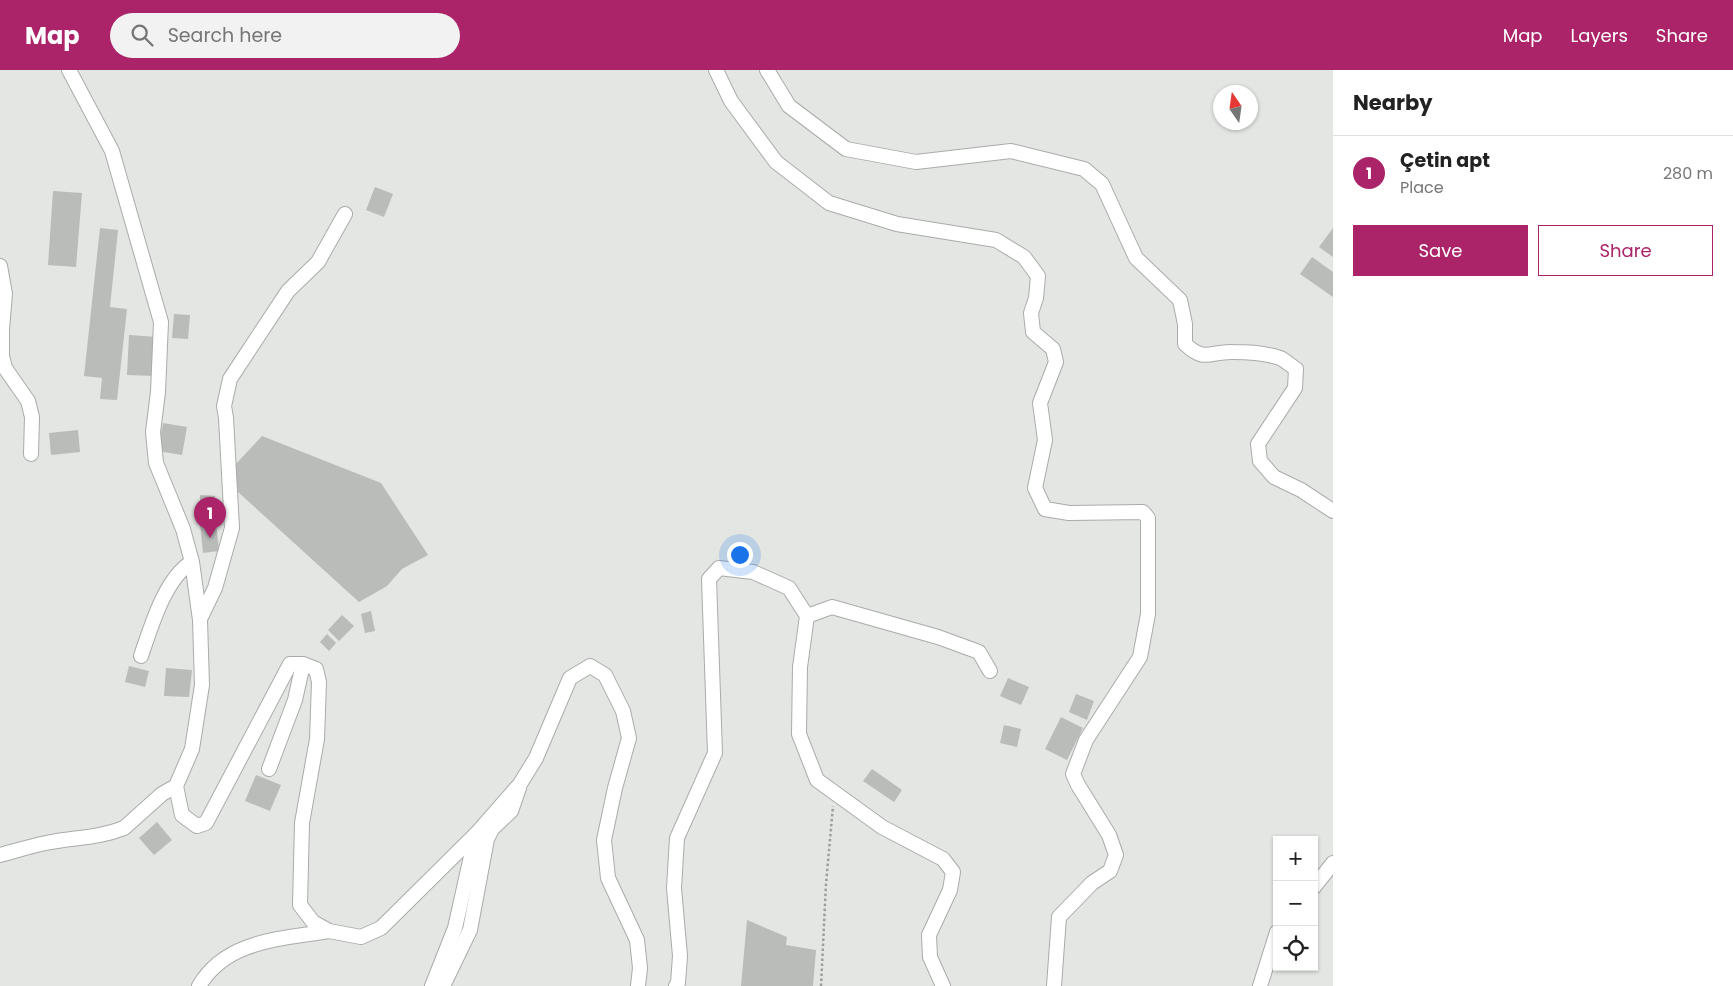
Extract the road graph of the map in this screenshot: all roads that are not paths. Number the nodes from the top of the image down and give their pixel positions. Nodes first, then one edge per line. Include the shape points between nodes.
1 (70, 70) edge
2 (716, 70) edge
3 (767, 70) edge
4 (344, 214) dead end
5 (0, 266) edge
6 (31, 454) dead end
7 (1333, 511) edge
8 (192, 562) junction
9 (808, 616) junction
10 (200, 620) junction
11 (141, 656) dead end
12 (303, 664) junction
13 (990, 672) dead end
14 (268, 769) dead end
15 (520, 784) junction
16 (176, 786) junction
17 (476, 834) junction
18 (0, 855) edge
19 (1333, 863) edge
20 (1318, 882) edge
21 (329, 931) junction
22 (1273, 945) edge
23 (199, 986) edge
24 (432, 986) edge
25 (443, 986) edge
26 (638, 986) edge
27 (676, 986) edge
28 (944, 986) edge
29 (1054, 986) edge
30 (1260, 986) edge

1 - 8 street via 112,151 161,322 153,432 156,463 183,529
2 - 29 street via 731,101 776,162 830,203 897,224 996,240 1024,256 1038,276 1031,313 1033,332 1053,349 1056,362 1040,404 1045,440 1035,488 1045,509 1070,513 1143,512 1148,518 1148,614 1140,657 1086,740 1073,774 1109,835 1116,855 1110,871 1092,883 1059,917
3 - 7 street via 790,106 846,149 916,162 1011,151 1084,169 1102,184 1136,258 1180,300 1185,344 1196,354 1231,351 1281,358 1296,369 1295,388 1258,444 1260,460 1274,478 1301,490
4 - 10 street via 318,262 288,291 230,379 224,406 232,528 215,588
5 - 6 street via 5,294 2,356 5,368 28,402 32,417
8 - 10 street
8 - 11 street via 183,568 158,607
9 - 13 street via 832,607 938,637 978,652
9 - 27 street via 789,588 752,572 719,568 709,580 715,752 677,838 674,888 680,956
9 - 28 street via 800,667 799,734 817,780 882,826 943,859 953,872 950,890 929,935 930,957
10 - 16 street via 202,685 192,749
12 - 14 street via 295,700
12 - 16 street via 290,664 206,824 196,826 182,815
12 - 21 street via 316,669 319,682 317,739 302,823 300,905 313,922
15 - 17 street
15 - 25 street via 511,811 492,829 487,839 470,930
15 - 26 street via 536,758 570,678 590,666 605,675 623,712 629,738 604,840 608,878 637,940
16 - 18 street via 162,794 124,828
17 - 21 street via 380,928 361,937
17 - 24 street via 455,928
19 - 20 street
21 - 23 street via 246,947 226,956
22 - 30 street

